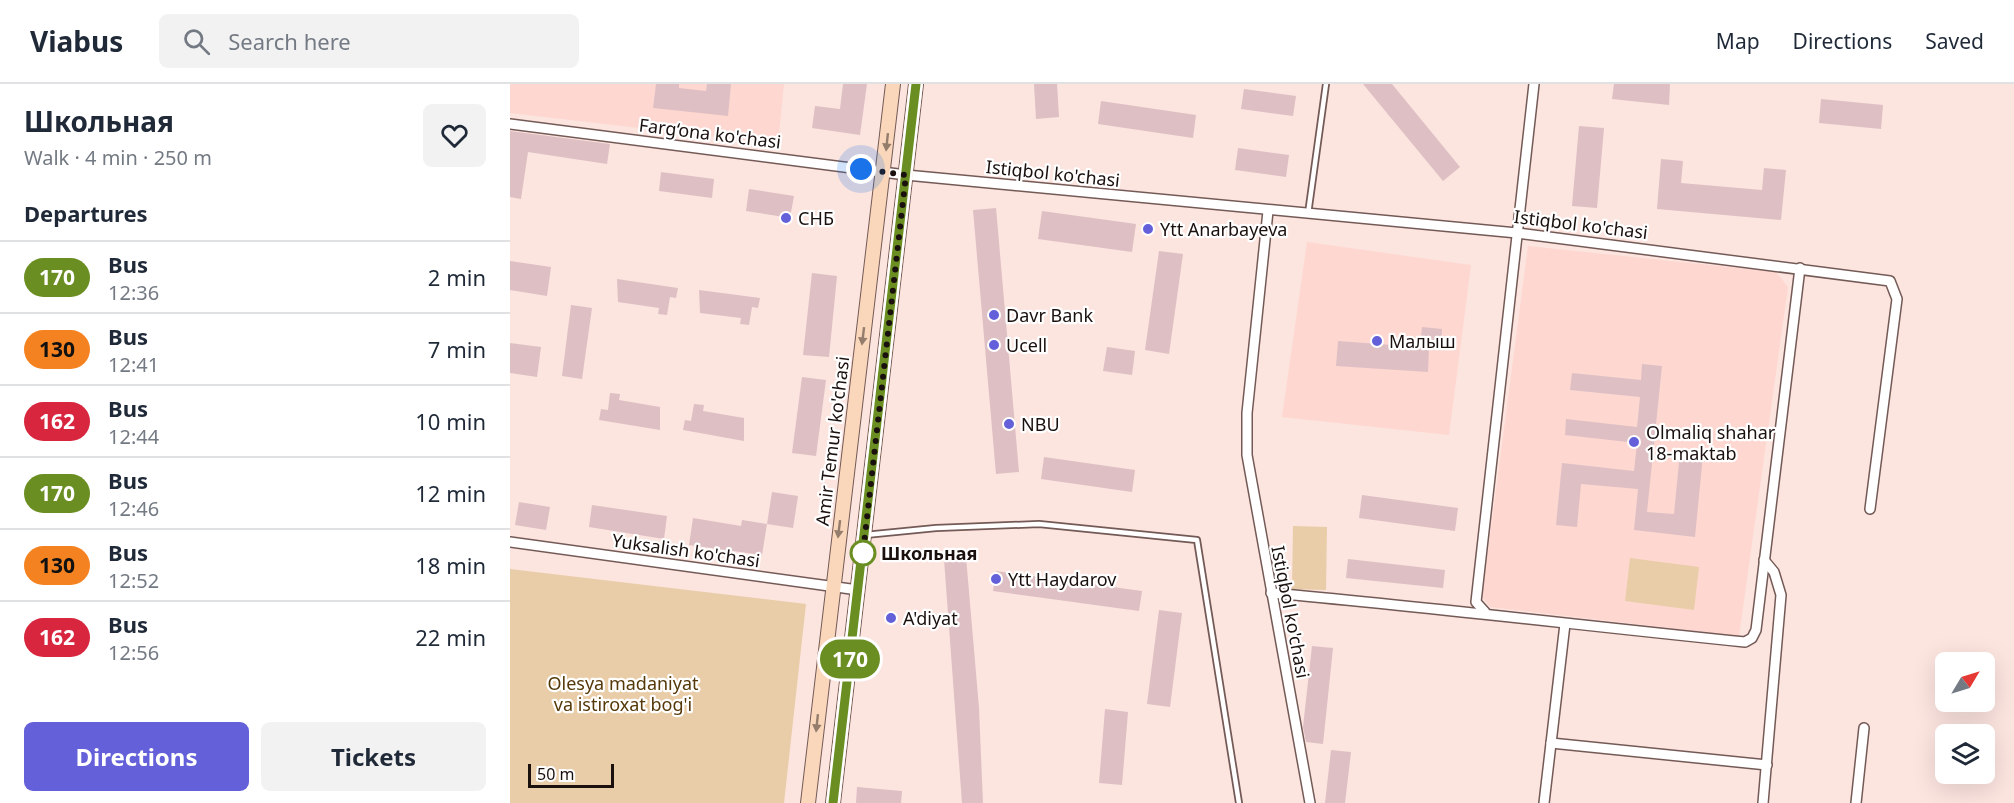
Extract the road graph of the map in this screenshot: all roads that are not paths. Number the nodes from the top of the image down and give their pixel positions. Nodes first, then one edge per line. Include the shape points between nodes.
1 (893, 84) edge
2 (916, 84) edge
3 (1326, 84) edge
4 (1534, 84) edge
5 (510, 124) edge
6 (884, 172) junction
7 (906, 175) junction
8 (1268, 211) junction
9 (1308, 214) junction
10 (1517, 233) junction
11 (1800, 268) junction
12 (1870, 509) dead end
13 (865, 535) junction
14 (510, 542) edge
15 (1764, 560) junction
16 (832, 586) junction
17 (858, 590) junction
18 (1271, 593) junction
19 (1485, 612) junction
20 (1565, 624) junction
21 (1864, 728) dead end
22 (1551, 743) junction
23 (1767, 765) junction
24 (808, 803) edge
25 (833, 803) edge
26 (1239, 803) edge
27 (1311, 803) edge
28 (1544, 803) edge
29 (1763, 803) edge
30 (1856, 803) edge

1 -> 6 main road, Amir Temur ko'chasi
2 - 7 main road
3 - 9 lane
4 - 10 street
5 - 6 street, Farg‘ona ko'chasi
6 - 7 street, Farg‘ona ko'chasi
6 -> 16 main road, Amir Temur ko'chasi
7 - 8 street, Istiqbol ko'chasi
7 - 13 main road
8 - 9 street, Istiqbol ko'chasi
8 - 18 street, Istiqbol ko'chasi via 1246,413 1247,455
9 - 10 street, Istiqbol ko'chasi
10 - 11 street, Istiqbol ko'chasi
10 - 19 street via 1476,602
11 - 12 street, Istiqbol ko'chasi via 1890,281 1897,299
11 - 15 street
13 - 17 main road
13 - 26 lane via 1039,524 1197,540
14 - 16 street, Yuksalish ko'chasi
15 - 20 street via 1756,630 1745,642
15 - 23 street via 1774,572 1781,595
16 - 17 street, Yuksalish ko'chasi
16 -> 24 main road, Amir Temur ko'chasi
17 - 25 main road
18 - 19 street
18 - 27 street, Istiqbol ko'chasi
19 - 20 street
20 - 22 street
21 - 30 street
22 - 23 street
22 - 28 street
23 - 29 street

